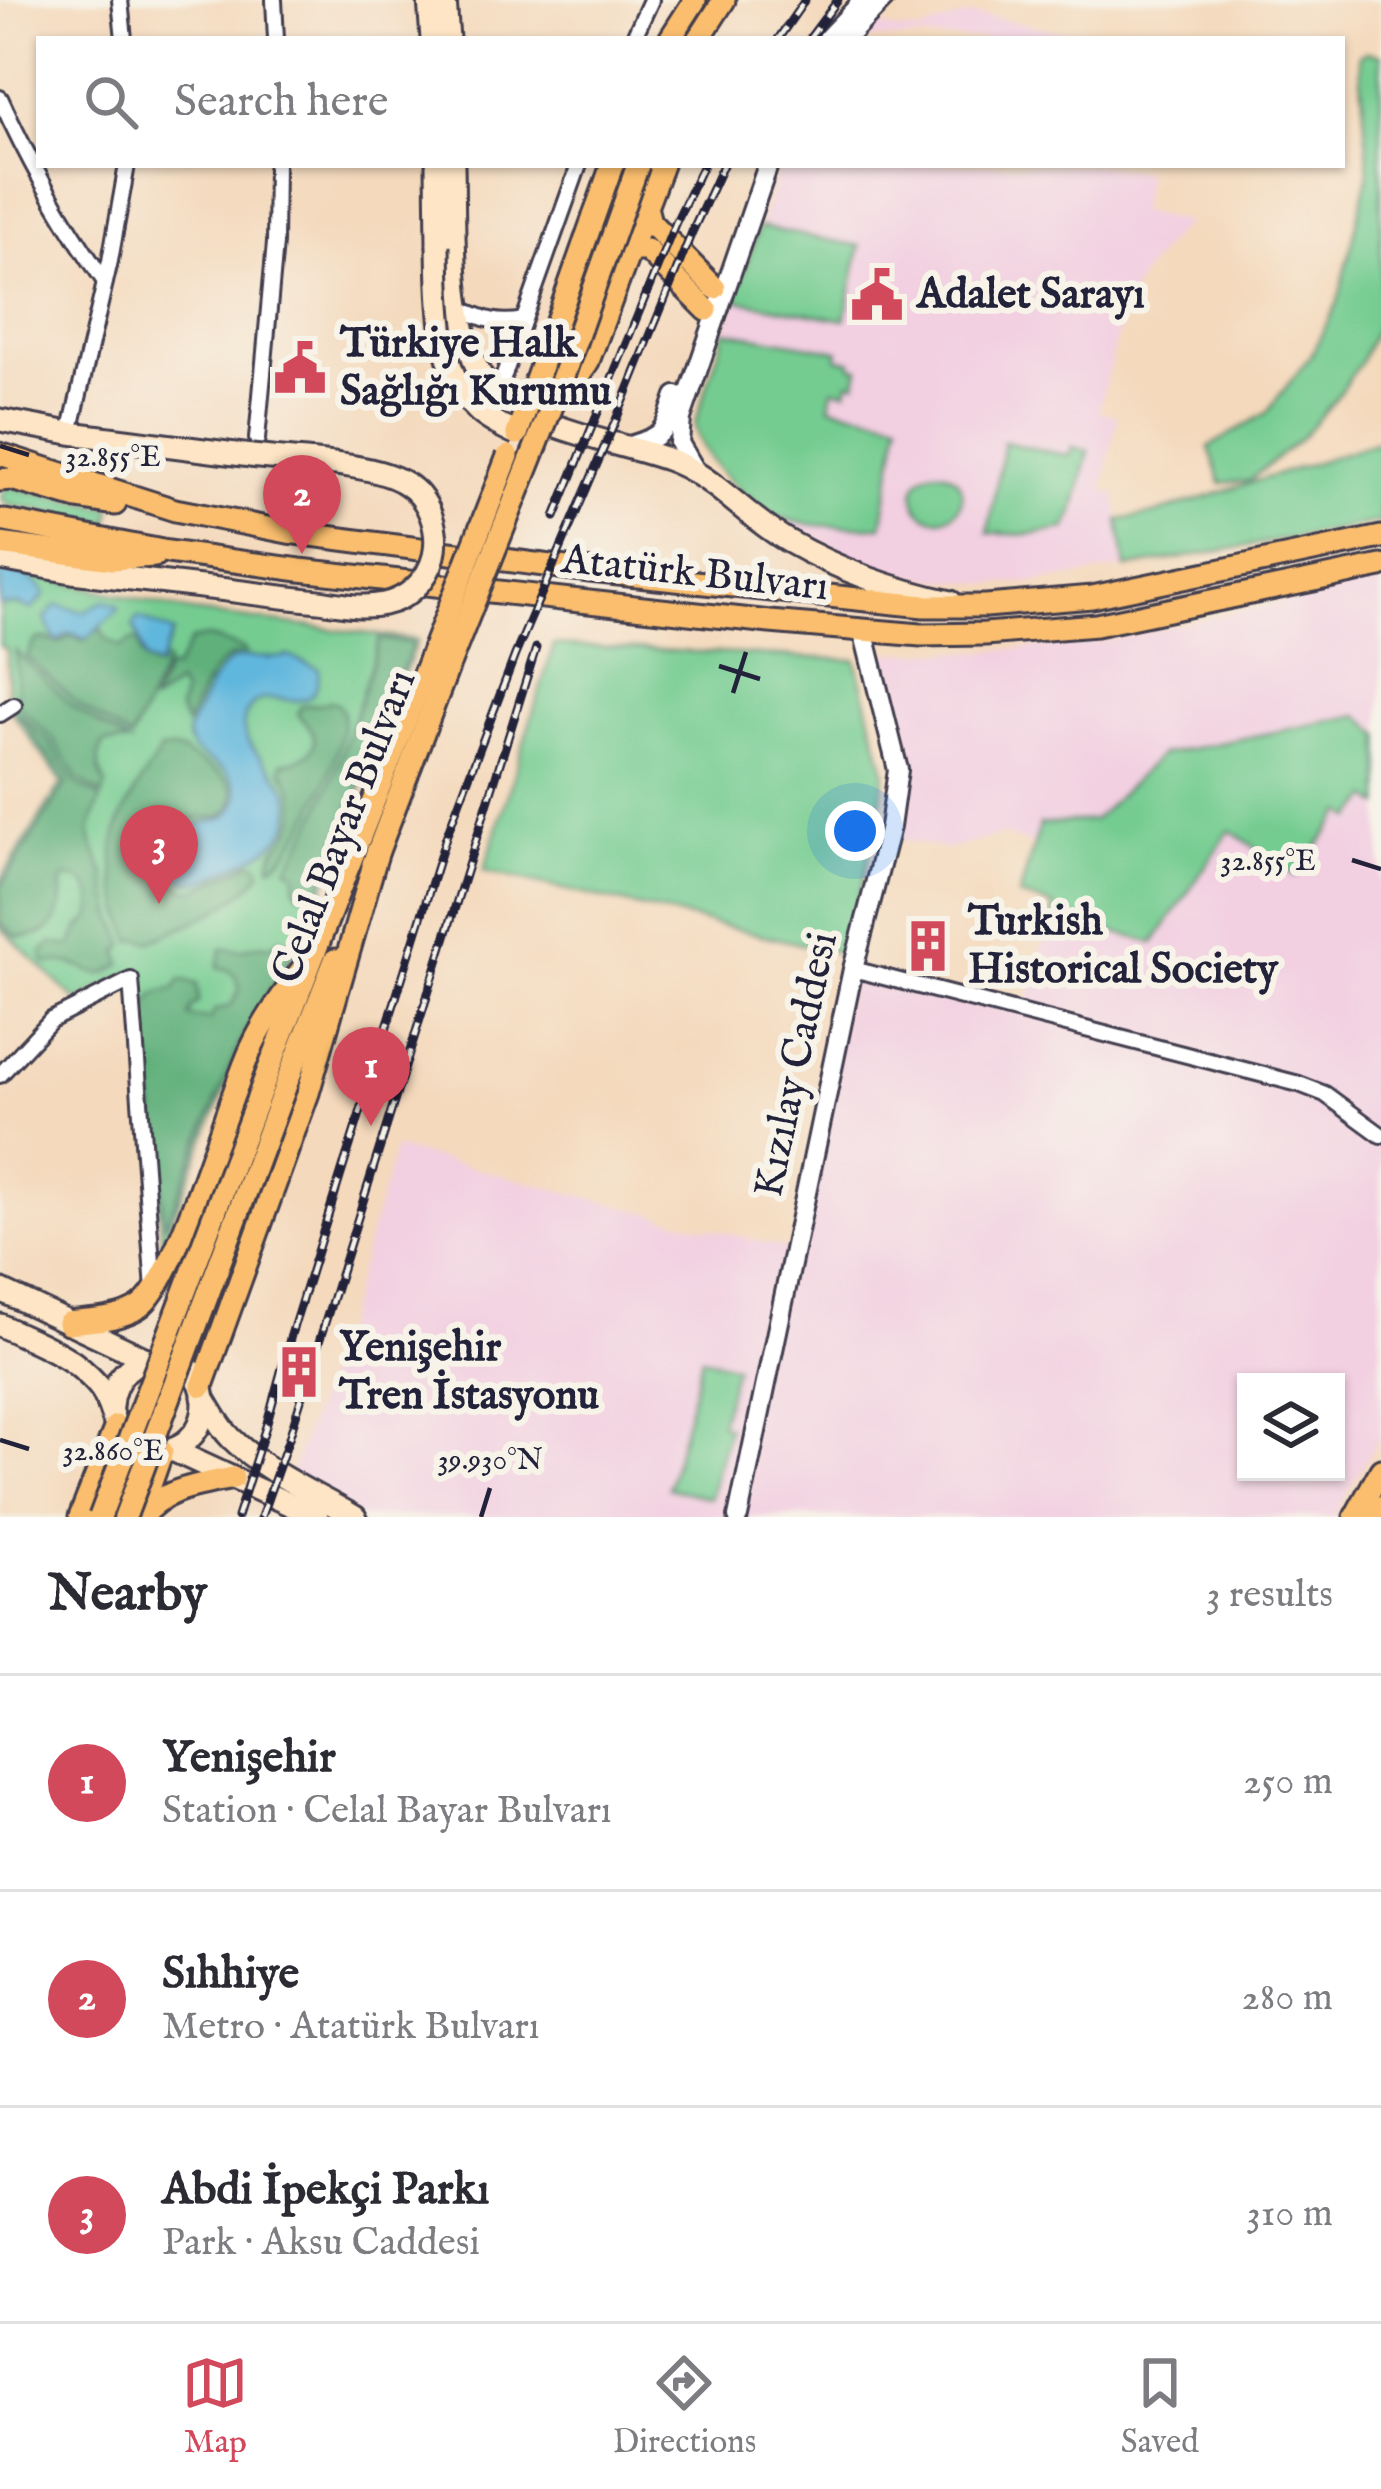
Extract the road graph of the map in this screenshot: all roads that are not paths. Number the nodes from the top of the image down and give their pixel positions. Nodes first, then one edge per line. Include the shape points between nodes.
1 (120, 0) edge
2 (274, 0) edge
3 (429, 0) edge
4 (445, 0) edge
5 (651, 0) edge
6 (695, 0) edge
7 (864, 0) edge
8 (883, 0) edge
9 (124, 36) edge
10 (276, 36) edge
11 (433, 36) edge
12 (448, 36) edge
13 (634, 36) edge
14 (672, 36) edge
15 (830, 36) edge
16 (847, 36) edge
17 (0, 98) edge
18 (126, 168) edge
19 (276, 168) edge
20 (437, 168) edge
21 (453, 168) edge
22 (577, 168) edge
23 (611, 168) edge
24 (637, 168) edge
25 (661, 168) edge
26 (754, 168) edge
27 (767, 168) edge
28 (646, 207) junction
29 (630, 250) junction
30 (105, 282) junction
31 (720, 290) junction
32 (460, 308) junction
33 (712, 312) junction
34 (523, 320) junction
35 (497, 395) junction
36 (556, 396) junction
37 (0, 420) edge
38 (70, 433) junction
39 (528, 439) junction
40 (626, 447) junction
41 (254, 448) junction
42 (1, 454) edge
43 (695, 472) junction
44 (0, 480) edge
45 (0, 509) edge
46 (175, 510) junction
47 (0, 520) edge
48 (84, 536) junction
49 (1381, 537) edge
50 (0, 544) edge
51 (168, 552) junction
52 (0, 559) edge
53 (1381, 566) edge
54 (969, 606) junction
55 (863, 630) junction
56 (440, 660) junction
57 (14, 705) dead end
58 (0, 714) edge
59 (378, 850) junction
60 (313, 955) junction
61 (853, 969) junction
62 (0, 1075) edge
63 (277, 1078) junction
64 (1381, 1135) edge
65 (0, 1290) edge
66 (154, 1293) junction
67 (68, 1322) junction
68 (0, 1325) edge
69 (146, 1359) junction
70 (202, 1391) junction
71 (114, 1416) junction
72 (166, 1450) junction
73 (1381, 1470) edge
74 (233, 1478) junction
75 (1381, 1507) edge
76 (80, 1517) edge
77 (100, 1517) edge
78 (125, 1517) edge
79 (140, 1517) edge
80 (317, 1517) edge
81 (355, 1517) edge
82 (738, 1517) edge
83 (1354, 1517) edge
84 (1375, 1517) edge

1 - 9 street
2 - 10 street
3 - 11 main road
4 - 12 main road
5 - 13 street
6 - 14 main road
7 - 15 street
8 - 16 street
17 - 30 street
18 - 30 street
19 - 41 street
20 - 39 main road, bridge via 444,340 455,376 474,408
21 - 32 main road
22 - 34 street
23 - 39 main road, Celal Bayar Bulvarı, bridge
24 - 36 main road, Celal Bayar Bulvarı, bridge
25 - 28 main road
26 - 31 street
27 - 31 street
28 - 29 main road
28 - 31 main road via 650,222
29 - 33 main road via 646,250
29 - 36 main road via 587,364
30 - 38 street
31 - 33 street
32 - 34 street via 486,321
32 - 35 main road via 473,360
33 - 40 street via 665,427
33 - 43 street via 679,432
34 - 35 street
35 - 40 main road, Atatürk Bulvarı
36 - 39 main road, Celal Bayar Bulvarı, bridge
37 - 38 main road
38 - 41 main road
39 - 56 main road, Celal Bayar Bulvarı, bridge
40 - 43 main road, Atatürk Bulvarı
41 - 52 main road, bridge via 406,483 429,512 436,538 428,573 383,605 352,605
42 - 46 main road, Atatürk Bulvarı
43 - 54 main road, Atatürk Bulvarı via 785,540 883,583
44 - 46 main road
45 - 48 main road
46 - 54 main road, Atatürk Bulvarı via 590,571
47 - 48 main road, Atatürk Bulvarı
48 - 51 main road, Atatürk Bulvarı
49 - 54 main road, Atatürk Bulvarı via 1092,597
50 - 51 main road via 112,559
51 - 55 main road, Atatürk Bulvarı
53 - 55 main road, Atatürk Bulvarı via 1096,625 985,634
55 - 61 street, Kızılay Caddesi via 898,770
56 - 59 main road, Celal Bayar Bulvarı
56 - 60 main road, Celal Bayar Bulvarı
57 - 58 street
59 - 63 main road, Celal Bayar Bulvarı
59 - 70 main road via 308,1093
60 - 63 main road, Celal Bayar Bulvarı
60 - 66 main road via 253,1046
61 - 64 street via 1299,1084
61 - 82 street, Kızılay Caddesi
62 - 66 street via 51,1020 131,980
63 - 77 main road, Celal Bayar Bulvarı, bridge
63 - 78 main road, Celal Bayar Bulvarı, bridge
65 - 67 main road
66 - 67 main road via 116,1317
67 - 69 main road
68 - 71 main road via 75,1364
69 - 70 main road via 179,1362
69 - 71 main road via 120,1377 111,1396
70 - 72 main road via 197,1430
70 - 81 main road via 241,1446
71 - 72 main road via 134,1445
71 - 76 main road
72 - 74 main road
72 - 79 main road
73 - 83 main road
74 - 79 main road via 171,1492
74 - 80 main road
75 - 84 main road

